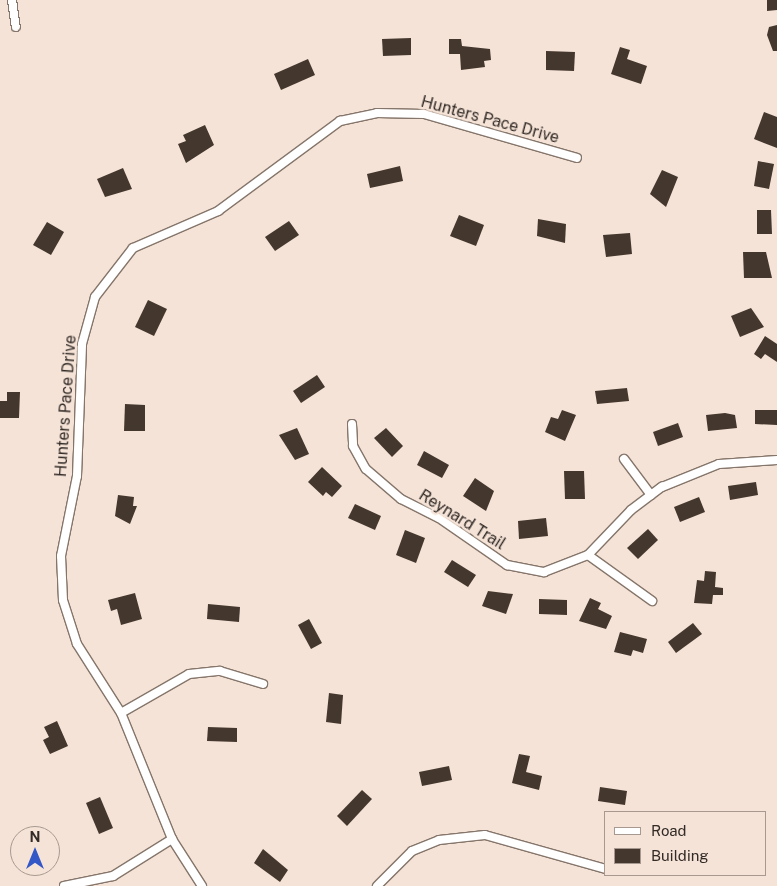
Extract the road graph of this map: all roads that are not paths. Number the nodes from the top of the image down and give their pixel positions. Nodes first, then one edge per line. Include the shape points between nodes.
1 (12, 0) edge
2 (16, 27) dead end
3 (577, 158) dead end
4 (352, 424) dead end
5 (624, 459) dead end
6 (777, 460) edge
7 (651, 495) junction
8 (588, 555) junction
9 (652, 601) dead end
10 (263, 684) dead end
11 (121, 712) junction
12 (172, 838) junction
13 (604, 868) edge
14 (64, 886) edge
15 (202, 886) edge
16 (377, 886) edge

1 - 2 street
3 - 11 street, Hunters Pace Drive via 424,114 377,113 340,120 256,187 218,211 132,248 117,266 95,297 86,322 77,476 61,556 63,600 77,644
4 - 8 street, Reynard Trail via 353,446 366,469 401,499 439,518 507,565 544,572
5 - 7 street
6 - 7 street, Reynard Trail via 719,464
7 - 8 street, Reynard Trail
8 - 9 street
10 - 11 street via 220,671 197,673
11 - 12 street, Hunters Pace Drive
12 - 14 street via 113,876
12 - 15 street, Hunters Pace Drive
13 - 16 street via 486,835 439,840 412,851

